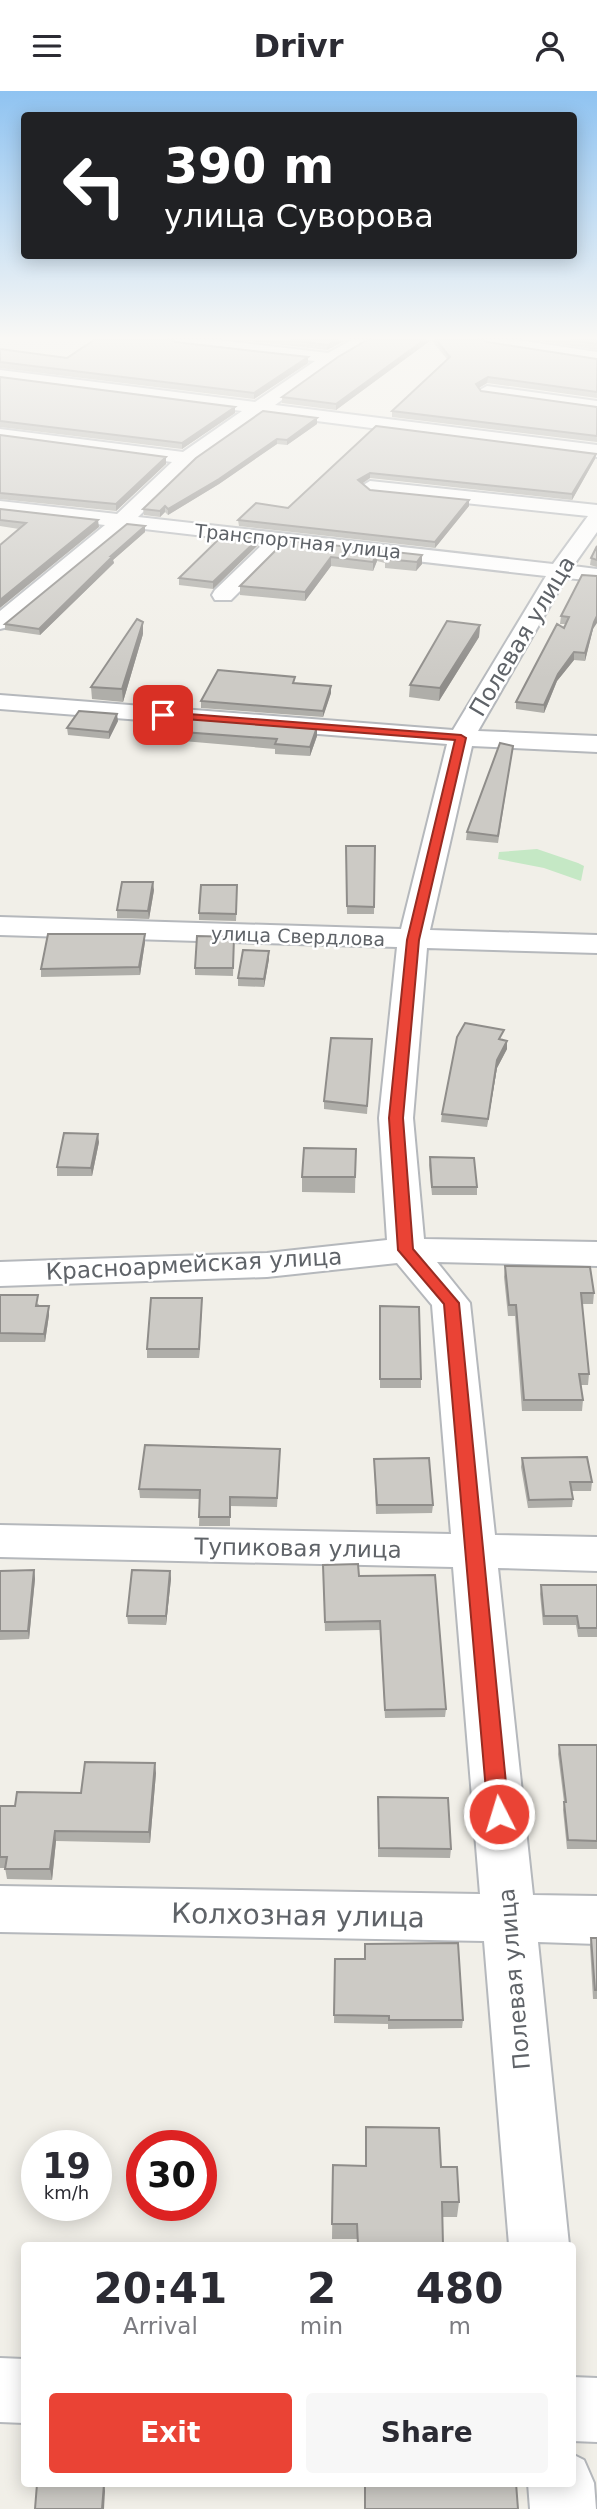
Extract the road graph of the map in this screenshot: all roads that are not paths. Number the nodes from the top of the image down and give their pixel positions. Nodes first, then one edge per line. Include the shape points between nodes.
1 (147, 453) edge
2 (194, 453) edge
3 (187, 458) junction
4 (370, 487) edge
5 (0, 507) edge
6 (597, 511) edge
7 (597, 517) edge
8 (122, 521) junction
9 (280, 539) junction
10 (578, 573) edge
11 (223, 595) dead end
12 (0, 622) edge
13 (0, 702) edge
14 (461, 738) junction
15 (597, 744) edge
16 (0, 926) edge
17 (413, 940) junction
18 (597, 944) edge
19 (406, 1250) junction
20 (597, 1254) edge
21 (0, 1273) edge
22 (0, 1542) edge
23 (473, 1552) junction
24 (597, 1554) edge
25 (0, 1909) edge
26 (509, 1919) junction
27 (597, 1920) edge
28 (539, 2242) edge
29 (0, 2390) edge
30 (21, 2391) edge
31 (576, 2409) edge
32 (597, 2410) edge
33 (561, 2487) edge
34 (563, 2509) edge

1 - 3 street
2 - 3 street
3 - 8 street
4 - 6 street
5 - 8 street, Транспортная улица
7 - 10 street, Полевая улица
8 - 9 street, Транспортная улица
8 - 12 street
9 - 10 street, Транспортная улица
9 - 11 street
10 - 14 street, Полевая улица
13 - 14 street
14 - 15 street
14 - 17 street, Полевая улица
16 - 17 street, улица Свердлова
17 - 18 street, улица Свердлова
17 - 19 street, Полевая улица via 396,1118
19 - 20 street, Красноармейская улица
19 - 21 street, Красноармейская улица via 267,1265
19 - 23 street, Полевая улица via 452,1303
22 - 23 street, Тупиковая улица
23 - 24 street, Тупиковая улица
23 - 26 street, Полевая улица
25 - 26 street, Колхозная улица
26 - 27 street, Колхозная улица
26 - 28 street, Полевая улица
29 - 30 street
31 - 32 street
33 - 34 street

